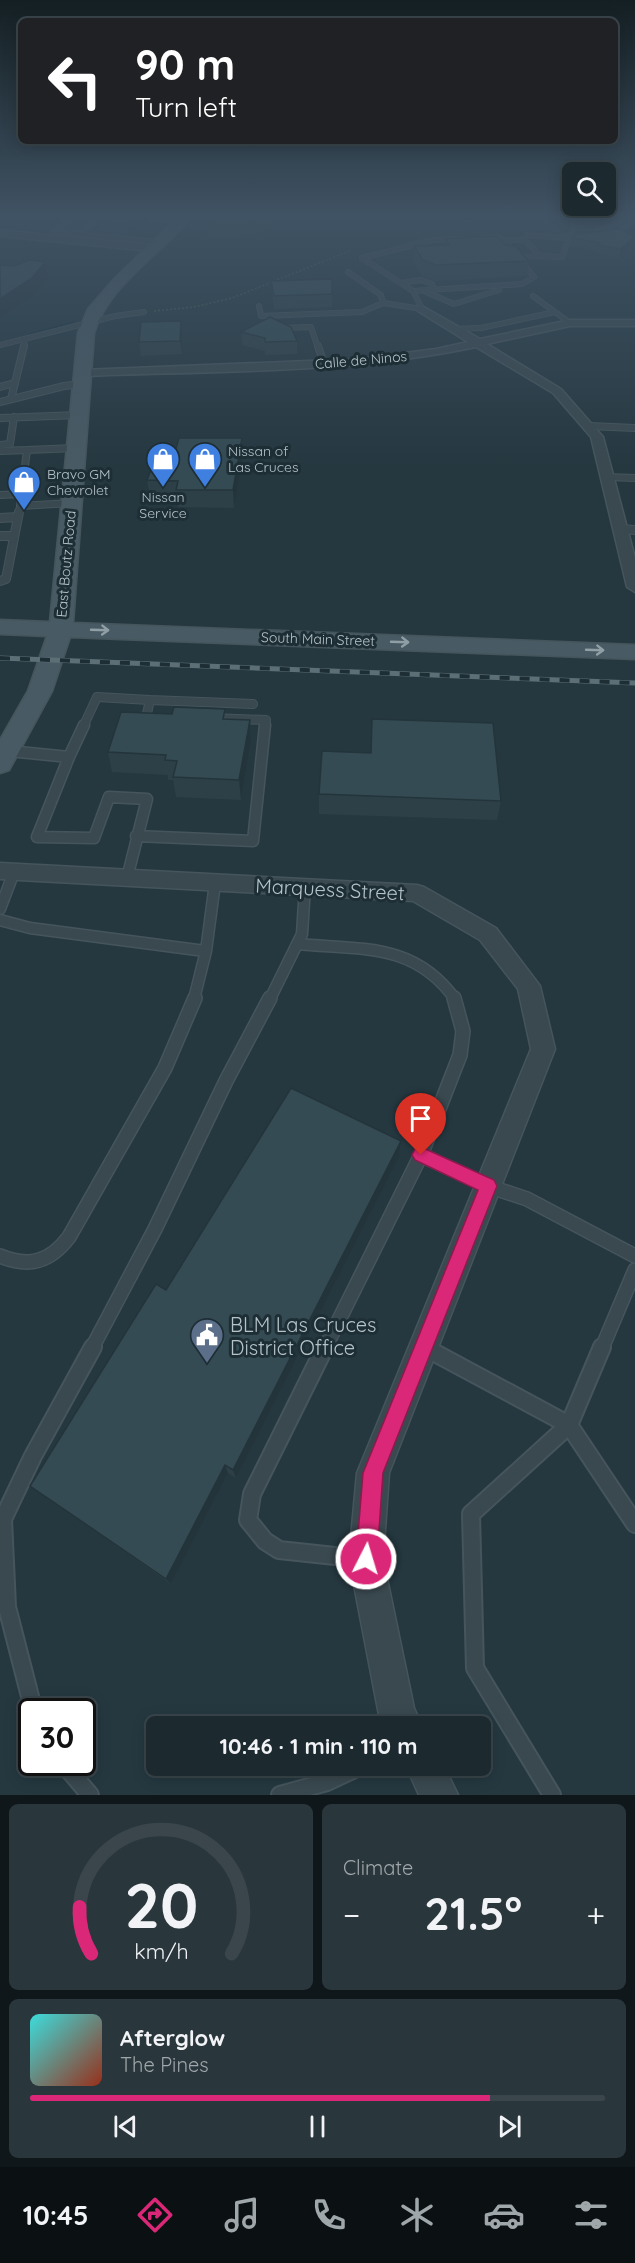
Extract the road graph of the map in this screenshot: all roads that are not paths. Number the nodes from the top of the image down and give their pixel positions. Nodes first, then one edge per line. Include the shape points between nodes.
1 (103, 301) edge
2 (418, 301) edge
3 (446, 301) edge
4 (465, 301) edge
5 (540, 301) edge
6 (383, 303) joint
7 (259, 306) dead end
8 (422, 309) junction
9 (144, 312) road end
10 (555, 312) junction
11 (570, 323) junction
12 (635, 323) edge
13 (89, 324) junction
14 (281, 328) edge
15 (455, 329) junction
16 (25, 340) junction
17 (477, 342) junction
18 (0, 345) edge
19 (324, 364) junction
20 (82, 379) junction
21 (15, 383) junction
22 (0, 387) edge
23 (11, 399) junction
24 (0, 402) edge
25 (79, 415) junction
26 (14, 417) junction
27 (0, 418) edge
28 (589, 426) junction
29 (635, 428) edge
30 (0, 445) edge
31 (76, 448) junction
32 (27, 450) junction
33 (0, 451) edge
34 (607, 477) junction
35 (635, 478) edge
36 (22, 494) junction
37 (0, 495) edge
38 (72, 503) junction
39 (20, 506) junction
40 (18, 517) junction
41 (0, 518) edge
42 (620, 529) junction
43 (635, 530) edge
44 (0, 536) edge
45 (14, 536) junction
46 (0, 581) edge
47 (635, 587) edge
48 (0, 610) edge
49 (62, 620) junction
50 (0, 627) edge
51 (635, 633) edge
52 (635, 652) edge
53 (150, 700) junction
54 (253, 704) dead end
55 (197, 717) edge
56 (144, 727) edge
57 (4, 758) edge
58 (69, 758) junction
59 (136, 836) junction
60 (7, 872) edge
61 (126, 878) junction
62 (215, 883) junction
63 (304, 887) junction
64 (0, 909) edge
65 (0, 920) edge
66 (297, 944) junction
67 (206, 951) junction
68 (421, 1155) junction
69 (488, 1186) junction
70 (0, 1256) edge
71 (635, 1256) edge
72 (635, 1270) edge
73 (424, 1346) junction
74 (568, 1425) junction
75 (635, 1524) edge
76 (366, 1559) junction
77 (30, 1698) edge
78 (398, 1716) edge
79 (74, 1776) edge
80 (340, 1776) edge
81 (429, 1776) edge
82 (90, 1795) edge
83 (280, 1795) edge
84 (439, 1795) edge
85 (552, 1795) edge

1 - 13 main road, East Boutz Road
2 - 8 lane
3 - 4 lane via 454,304
5 - 10 lane
6 - 7 lane via 362,312 261,315
6 - 8 lane
8 - 15 street
9 - 13 lane
10 - 11 lane
10 - 15 lane
11 - 12 street, Calle de Ninos
11 - 17 street, Calle de Ninos
13 - 16 lane
13 - 20 main road, East Boutz Road
14 - 19 lane via 311,327
15 - 17 street
16 - 18 lane
16 - 21 lane
17 - 19 street, Calle de Ninos via 398,358
17 - 28 street via 557,391
19 - 20 street, Calle de Ninos
20 - 23 lane
20 - 25 main road, East Boutz Road
21 - 22 lane
21 - 23 lane
23 - 24 lane
25 - 26 lane
25 - 31 main road, East Boutz Road
26 - 27 lane
26 - 30 lane via 10,444
28 - 29 lane
28 - 34 street via 597,437
31 - 32 lane
31 - 38 main road, East Boutz Road
32 - 33 lane
32 - 36 lane
34 - 35 lane
34 - 42 street
36 - 37 lane
36 - 39 lane
38 - 39 lane
38 - 49 main road, East Boutz Road
39 - 40 lane
40 - 41 lane
40 - 45 lane
42 - 43 lane
42 - 47 street
44 - 45 lane
45 - 46 lane via 6,579
48 - 49 main road, South Main Street
49 - 50 main road, South Main Street
49 - 51 main road, South Main Street
49 -> 52 main road, South Main Street
49 - 57 main road, East Boutz Road via 40,691
53 - 54 lane
53 - 56 lane
53 - 58 lane via 97,697
55 - 59 lane via 266,720 253,841
57 - 58 lane
58 - 59 lane via 37,837 94,838 109,797 147,799
59 - 61 lane
60 - 61 street, Marquess Street
60 - 64 lane
61 - 62 street, Marquess Street
62 - 63 street, Marquess Street
62 - 67 lane
63 - 66 lane via 302,934
63 - 69 street, Marquess Street via 417,893 488,934 529,986 543,1049
65 - 67 lane via 30,928
66 - 68 lane via 394,953 423,966 442,981 456,1000 463,1031 460,1055
66 - 77 lane via 155,1229 3,1519 7,1607
67 - 70 lane via 197,991 175,1046 66,1241 49,1258 35,1262 20,1264
68 - 69 lane
68 - 76 lane via 252,1494 249,1520 265,1541 279,1550
69 - 71 lane via 527,1199
69 - 73 street, Marquess Street
72 - 74 lane
73 - 74 lane
73 - 76 street, Marquess Street via 373,1473
74 - 75 lane
74 - 85 lane via 471,1514 475,1668
76 - 78 street, Marquess Street
79 - 82 lane
80 - 83 lane
81 - 84 street

